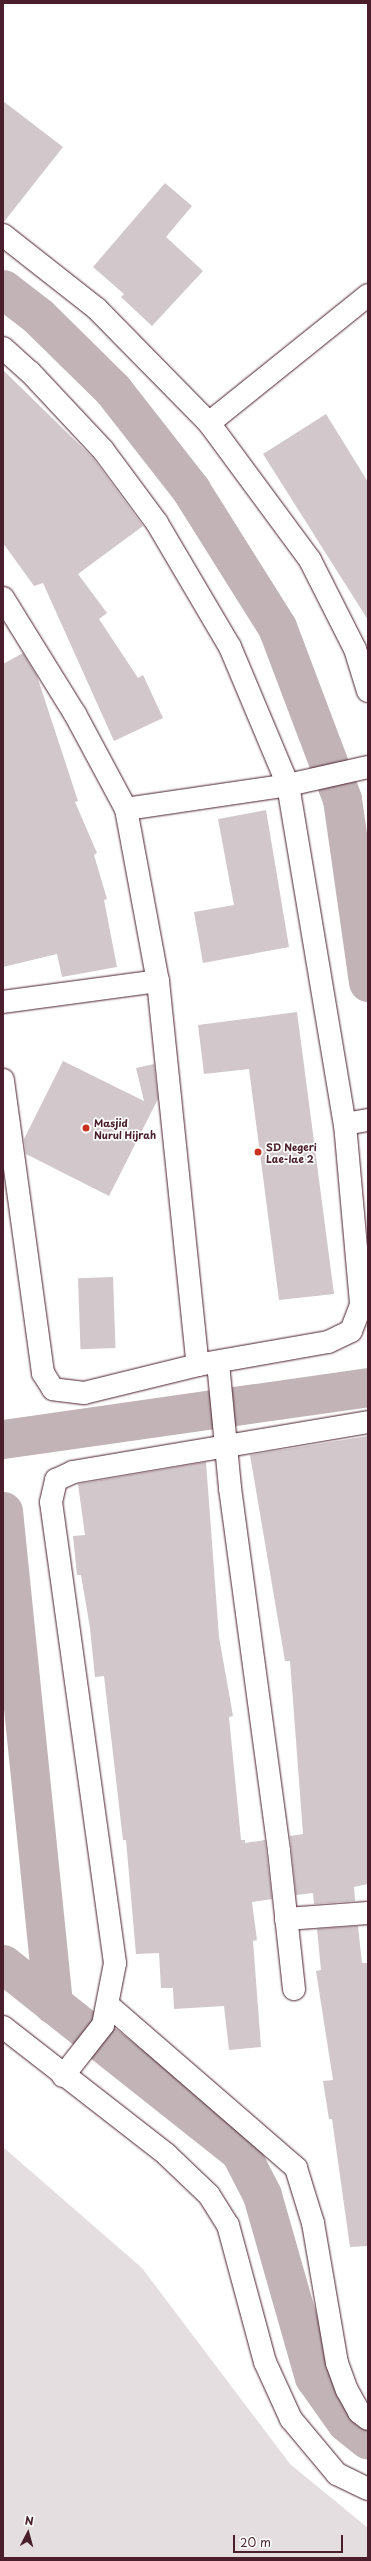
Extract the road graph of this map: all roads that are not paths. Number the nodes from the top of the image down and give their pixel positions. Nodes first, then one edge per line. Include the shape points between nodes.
1 (3, 235) edge
2 (368, 295) edge
3 (3, 348) edge
4 (209, 423) junction
5 (3, 598) edge
6 (368, 691) edge
7 (368, 767) edge
8 (297, 783) junction
9 (126, 810) junction
10 (158, 981) junction
11 (3, 1002) edge
12 (3, 1080) edge
13 (368, 1120) edge
14 (345, 1124) junction
15 (211, 1368) junction
16 (368, 1422) edge
17 (225, 1447) junction
18 (368, 1913) edge
19 (286, 1919) junction
20 (294, 1989) dead end
21 (105, 2015) junction
22 (3, 2027) edge
23 (66, 2072) junction
24 (368, 2419) edge
25 (368, 2489) edge

1 - 4 street via 97,309
2 - 4 street
3 - 8 street via 30,372 103,450 157,523 230,647
4 - 6 street via 310,560 355,649
5 - 9 street via 75,714
7 - 8 street
8 - 9 street
8 - 14 street
9 - 10 street
10 - 11 street
10 - 15 street
12 - 15 street via 43,1373 53,1389 84,1393
13 - 14 street
14 - 15 street via 361,1305 351,1331 328,1342
15 - 17 street
16 - 17 street
17 - 19 street
17 - 21 street via 73,1472 56,1480 51,1502 115,1963
18 - 19 street
19 - 20 street
21 - 23 street
21 - 24 street via 296,2168 313,2223 337,2363 359,2412
22 - 23 street
23 - 25 street via 166,2154 209,2195 228,2225 266,2362 291,2419 337,2474

